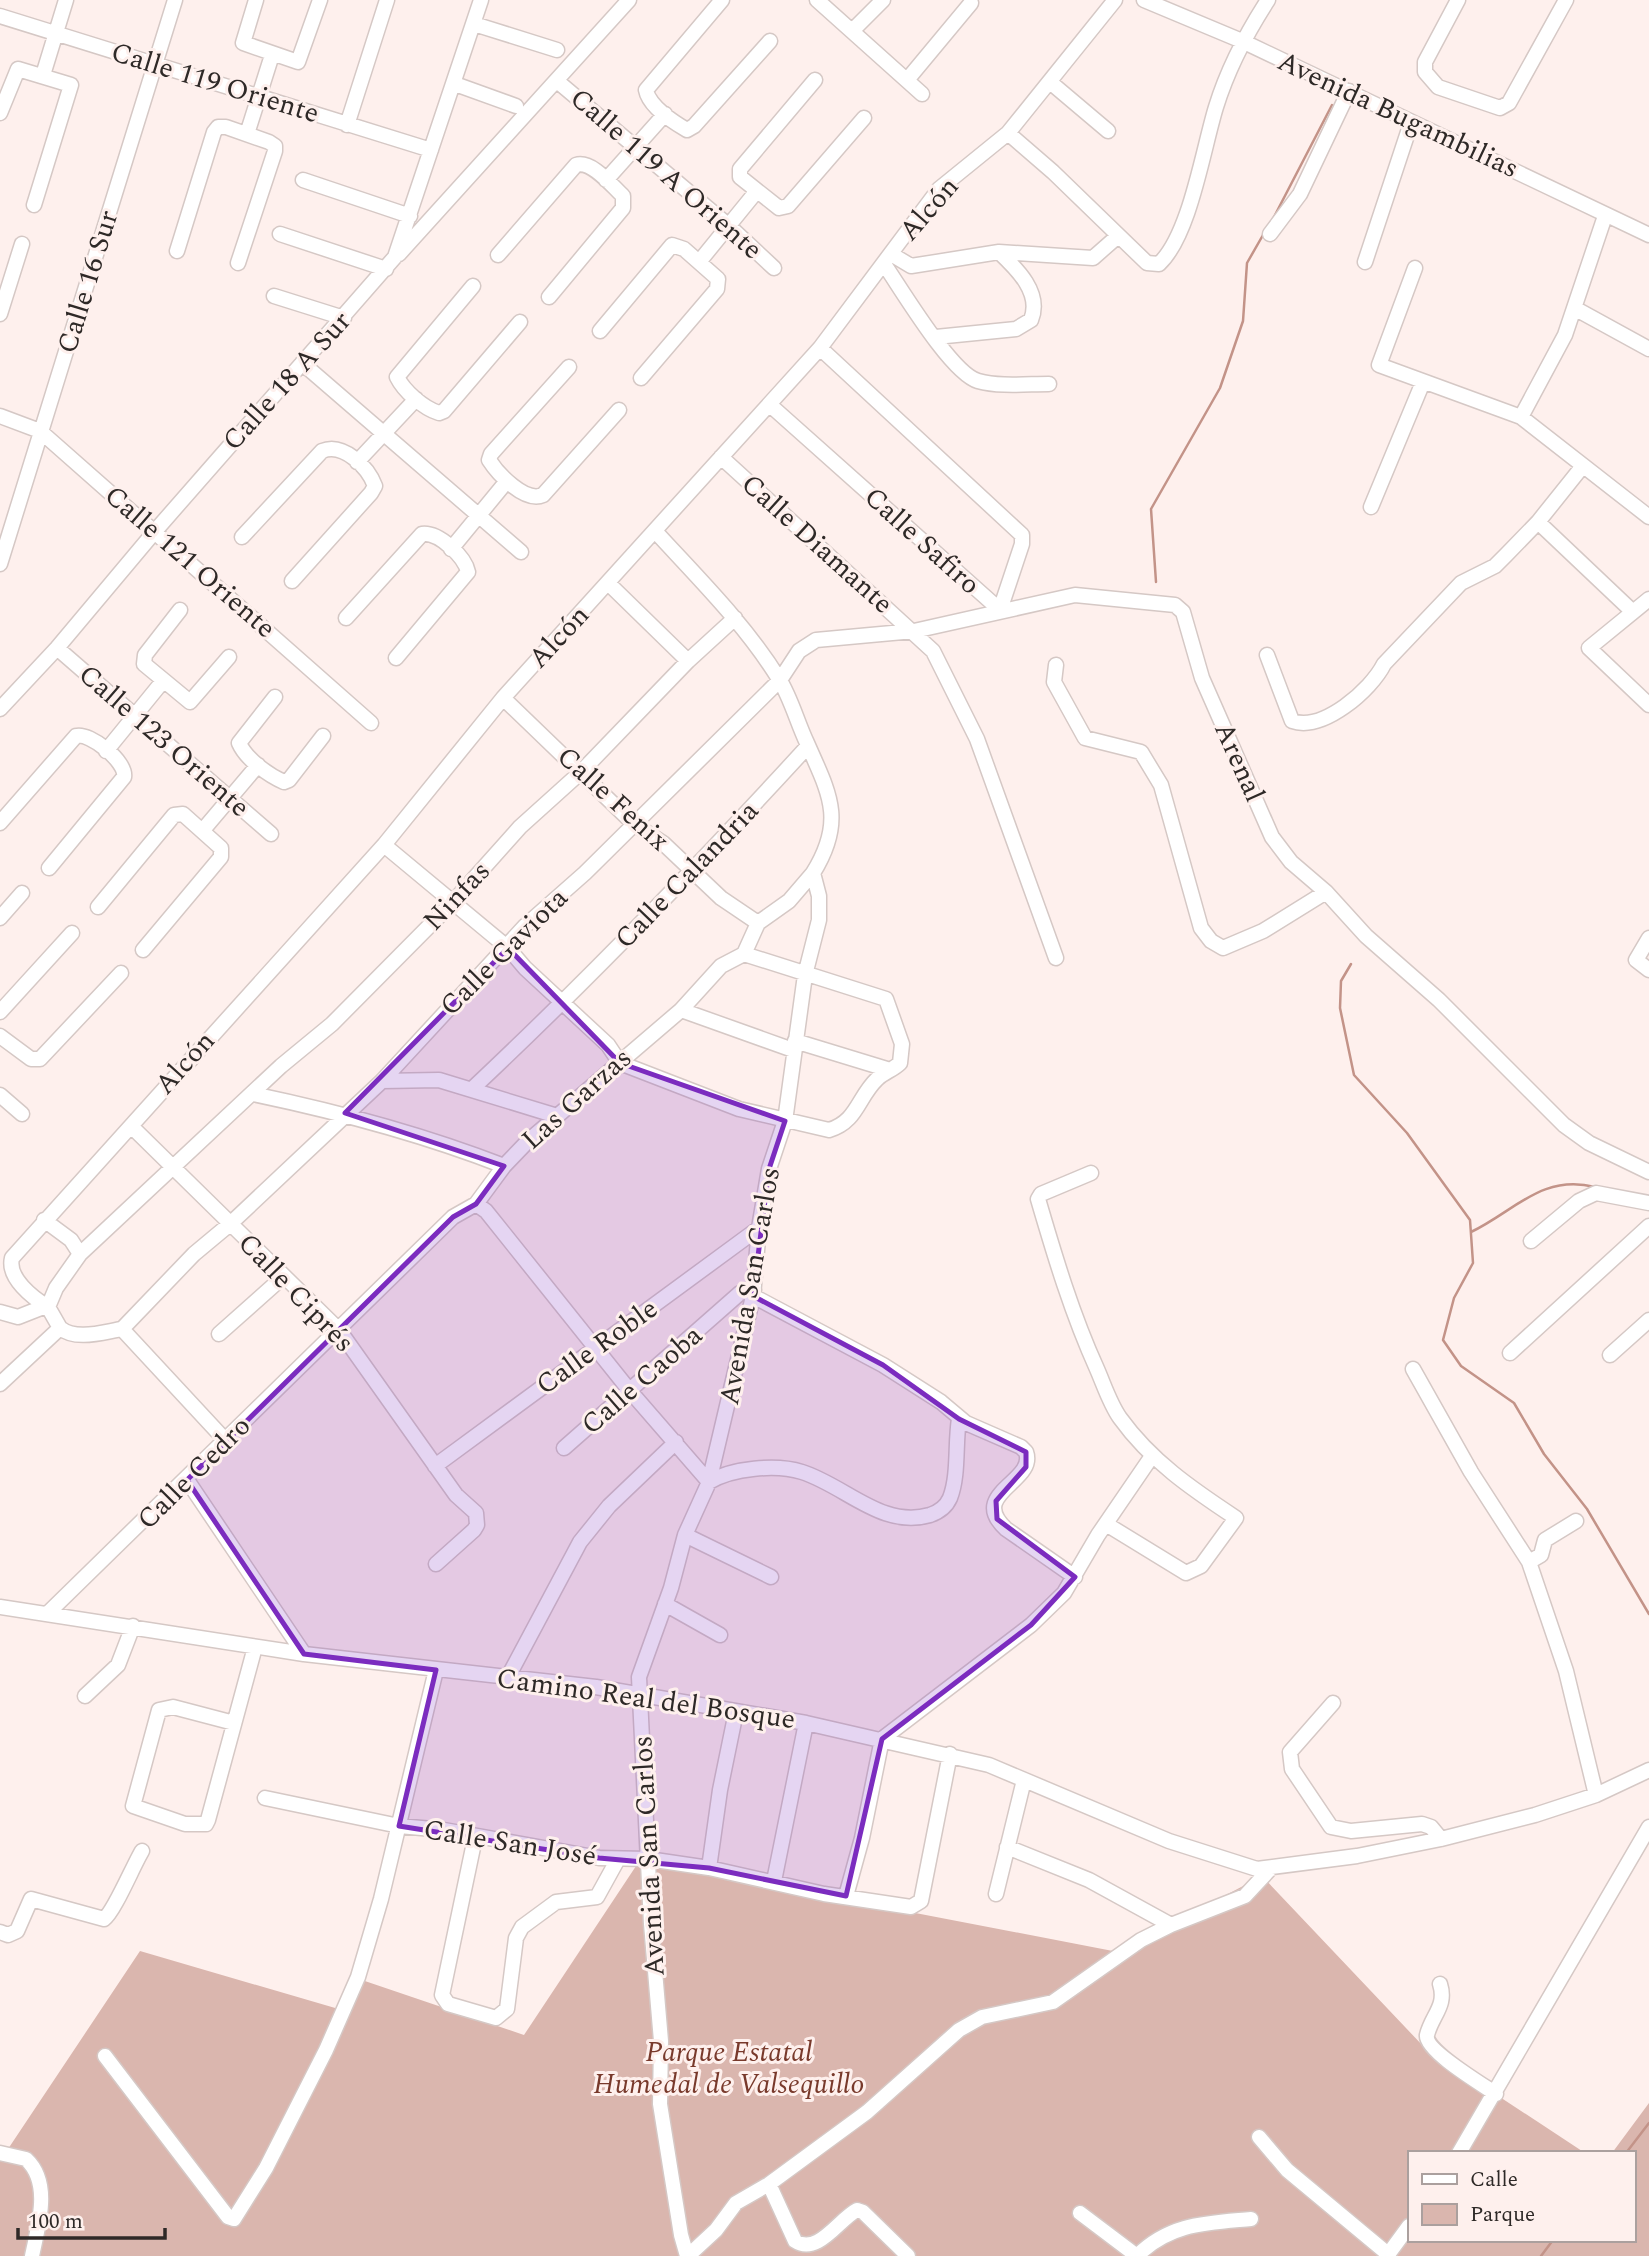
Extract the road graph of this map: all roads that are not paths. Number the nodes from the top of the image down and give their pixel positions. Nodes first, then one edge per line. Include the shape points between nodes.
1 (66, 0) edge
2 (176, 0) edge
3 (256, 0) edge
4 (320, 0) edge
5 (387, 0) edge
6 (481, 0) edge
7 (629, 0) edge
8 (722, 0) edge
9 (817, 0) edge
10 (883, 0) edge
11 (1115, 0) edge
12 (1144, 0) edge
13 (1268, 0) edge
14 (1458, 0) edge
15 (1566, 0) edge
16 (971, 3) dead end
17 (0, 16) edge
18 (474, 24) junction
19 (852, 31) junction
20 (55, 33) junction
21 (770, 41) dead end
22 (1242, 41) junction
23 (557, 50) dead end
24 (272, 55) junction
25 (155, 64) junction
26 (43, 75) junction
27 (815, 80) dead end
28 (907, 80) junction
29 (557, 81) junction
30 (1050, 82) junction
31 (455, 84) junction
32 (1349, 91) junction
33 (260, 94) junction
34 (922, 94) dead end
35 (516, 106) dead end
36 (0, 113) edge
37 (664, 114) junction
38 (864, 118) dead end
39 (1411, 123) junction
40 (347, 125) junction
41 (1108, 131) dead end
42 (1008, 133) junction
43 (247, 134) junction
44 (635, 145) junction
45 (431, 150) junction
46 (303, 180) dead end
47 (606, 180) junction
48 (756, 192) junction
49 (34, 205) dead end
50 (410, 216) junction
51 (1605, 216) junction
52 (729, 226) junction
53 (280, 234) dead end
54 (1270, 234) dead end
55 (1649, 235) edge
56 (1118, 236) junction
57 (22, 244) dead end
58 (177, 251) dead end
59 (999, 252) junction
60 (498, 255) dead end
61 (887, 259) junction
62 (699, 262) junction
63 (1365, 262) dead end
64 (238, 263) dead end
65 (391, 263) junction
66 (774, 268) dead end
67 (1415, 268) dead end
68 (473, 286) dead end
69 (274, 296) dead end
70 (549, 297) dead end
71 (1576, 309) junction
72 (0, 314) edge
73 (344, 318) junction
74 (520, 322) dead end
75 (600, 331) dead end
76 (936, 337) junction
77 (820, 348) junction
78 (1649, 349) edge
79 (302, 363) junction
80 (569, 368) dead end
81 (641, 378) dead end
82 (1423, 382) junction
83 (1049, 384) dead end
84 (416, 399) junction
85 (770, 405) junction
86 (619, 410) dead end
87 (0, 416) edge
88 (1521, 417) junction
89 (40, 431) junction
90 (386, 433) junction
91 (721, 457) junction
92 (357, 463) junction
93 (1582, 467) junction
94 (508, 481) junction
95 (1371, 507) dead end
96 (481, 516) junction
97 (1649, 517) edge
98 (1538, 522) junction
99 (156, 530) junction
100 (655, 531) junction
101 (242, 537) dead end
102 (451, 549) junction
103 (521, 552) dead end
104 (0, 564) edge
105 (292, 581) dead end
106 (608, 583) junction
107 (1649, 599) edge
108 (180, 610) dead end
109 (1000, 610) junction
110 (1633, 612) junction
111 (346, 618) dead end
112 (735, 618) junction
113 (914, 631) junction
114 (57, 648) junction
115 (1267, 655) dead end
116 (229, 657) dead end
117 (397, 658) dead end
118 (688, 661) junction
119 (1056, 665) dead end
120 (780, 680) junction
121 (163, 681) junction
122 (1646, 695) edge
123 (275, 697) dead end
124 (503, 698) junction
125 (0, 709) edge
126 (136, 716) junction
127 (371, 723) dead end
128 (323, 736) dead end
129 (808, 747) junction
130 (106, 751) junction
131 (258, 765) junction
132 (581, 772) junction
133 (229, 798) junction
134 (0, 823) edge
135 (634, 824) junction
136 (202, 830) junction
137 (271, 834) dead end
138 (384, 845) junction
139 (49, 868) dead end
140 (693, 872) junction
141 (813, 873) junction
142 (1325, 892) junction
143 (22, 893) dead end
144 (454, 901) junction
145 (97, 907) dead end
146 (0, 918) edge
147 (758, 923) junction
148 (72, 933) dead end
149 (1649, 938) edge
150 (508, 948) junction
151 (143, 950) dead end
152 (744, 954) junction
153 (1056, 958) dead end
154 (1649, 970) edge
155 (121, 973) dead end
156 (805, 975) junction
157 (564, 1003) junction
158 (681, 1010) junction
159 (0, 1012) edge
160 (6, 1040) edge
161 (794, 1045) junction
162 (0, 1056) edge
163 (620, 1063) junction
164 (396, 1065) junction
165 (890, 1070) junction
166 (428, 1078) junction
167 (382, 1081) junction
168 (472, 1089) junction
169 (253, 1094) junction
170 (0, 1095) edge
171 (345, 1113) junction
172 (22, 1114) dead end
173 (557, 1116) junction
174 (785, 1121) junction
175 (131, 1126) junction
176 (504, 1166) junction
177 (174, 1168) junction
178 (1649, 1172) edge
179 (1091, 1173) dead end
180 (1649, 1203) edge
181 (476, 1204) junction
182 (44, 1220) junction
183 (230, 1224) junction
184 (1649, 1226) edge
185 (759, 1228) junction
186 (1531, 1241) dead end
187 (80, 1254) junction
188 (283, 1277) junction
189 (754, 1293) junction
190 (47, 1306) junction
191 (3, 1312) edge
192 (1649, 1320) edge
193 (60, 1328) junction
194 (122, 1329) junction
195 (339, 1330) junction
196 (219, 1334) dead end
197 (595, 1348) junction
198 (1510, 1353) dead end
199 (1610, 1355) dead end
200 (1413, 1369) dead end
201 (0, 1384) edge
202 (630, 1391) junction
203 (959, 1419) junction
204 (226, 1441) junction
205 (676, 1442) junction
206 (564, 1448) dead end
207 (1152, 1456) junction
208 (435, 1466) junction
209 (187, 1479) junction
210 (709, 1482) junction
211 (1576, 1521) dead end
212 (1106, 1524) junction
213 (685, 1535) junction
214 (1529, 1562) junction
215 (436, 1564) dead end
216 (771, 1577) dead end
217 (1075, 1577) junction
218 (665, 1604) junction
219 (0, 1607) edge
220 (48, 1613) junction
221 (133, 1626) junction
222 (720, 1635) dead end
223 (255, 1647) junction
224 (304, 1654) junction
225 (436, 1670) junction
226 (508, 1677) junction
227 (641, 1693) junction
228 (85, 1696) dead end
229 (1333, 1703) dead end
230 (736, 1712) junction
231 (234, 1723) junction
232 (806, 1723) junction
233 (881, 1739) junction
234 (950, 1754) junction
235 (1649, 1770) edge
236 (1024, 1780) junction
237 (1596, 1795) junction
238 (265, 1798) dead end
239 (399, 1826) junction
240 (1649, 1827) edge
241 (475, 1838) junction
242 (1441, 1839) junction
243 (1007, 1847) junction
244 (142, 1851) dead end
245 (618, 1859) junction
246 (648, 1859) junction
247 (709, 1868) junction
248 (1271, 1868) junction
249 (775, 1881) junction
250 (996, 1895) dead end
251 (846, 1896) junction
252 (1171, 1925) junction
253 (0, 1932) edge
254 (1440, 1984) dead end
255 (104, 2056) dead end
256 (1496, 2094) junction
257 (1259, 2137) dead end
258 (1460, 2151) edge
259 (0, 2154) edge
260 (769, 2184) junction
261 (1080, 2213) dead end
262 (1251, 2219) dead end
263 (1408, 2227) edge
264 (1388, 2255) edge
265 (32, 2256) edge
266 (688, 2256) edge
267 (908, 2256) edge
268 (1137, 2256) edge

1 - 20 street
2 - 25 street, Calle 16 Sur
3 - 24 street via 243,43
4 - 24 street via 301,59 293,62
5 - 40 street
6 - 18 street, Calle 18 A Sur
7 - 29 street
8 - 37 street via 648,85 646,95
9 - 19 street
10 - 19 street
11 - 30 street, Alcón
12 - 22 street, Avenida Bugambilias
13 - 22 street
14 - 15 street via 1425,62 1425,72 1438,87 1500,108 1509,103
16 - 28 street
17 - 20 street, Calle 119 Oriente
18 - 23 street
18 - 31 street, Calle 18 A Sur
19 - 28 street
20 - 25 street, Calle 119 Oriente
20 - 26 street
21 - 37 street via 694,126 687,130
22 - 32 street, Avenida Bugambilias
22 - 56 street via 1217,104 1177,242 1154,265
24 - 33 street
25 - 33 street, Calle 119 Oriente
25 - 89 street, Calle 16 Sur
26 - 36 street via 18,69
26 - 49 street via 67,82 72,90
27 - 48 street via 742,164 740,177
28 - 34 street
29 - 44 street, Calle 119 A Oriente
29 - 65 street
30 - 41 street
30 - 42 street, Alcón
31 - 35 street
31 - 45 street, Calle 18 A Sur
32 - 39 street, Avenida Bugambilias
32 - 54 street via 1300,194
33 - 40 street, Calle 119 Oriente
33 - 43 street
37 - 44 street
38 - 48 street via 788,206 774,206
39 - 51 street, Avenida Bugambilias
39 - 63 street
40 - 45 street, Calle 119 Oriente
42 - 56 street
42 - 61 street, Alcón via 939,189
43 - 58 street via 226,127 214,132
43 - 64 street via 269,142 275,151
44 - 47 street
44 - 52 street, Calle 119 A Oriente
45 - 50 street, Calle 18 A Sur
46 - 50 street
47 - 60 street via 588,165 576,165
47 - 70 street via 626,202
48 - 52 street
50 - 65 street, Calle 18 A Sur
51 - 55 street, Avenida Bugambilias
51 - 71 street
52 - 62 street
52 - 66 street, Calle 119 A Oriente
53 - 65 street
56 - 59 street via 1093,258
57 - 72 street
59 - 61 street via 911,266
59 - 76 street via 1027,281 1031,320 1016,329
61 - 76 street
61 - 77 street, Alcón
62 - 75 street via 679,246 667,248
62 - 81 street via 718,279 717,289
65 - 73 street, Calle 18 A Sur
67 - 82 street via 1379,365
68 - 84 street via 397,377
69 - 73 street
71 - 78 street
71 - 88 street
73 - 79 street, Calle 18 A Sur
74 - 84 street via 444,411 431,411
76 - 83 street via 947,357 967,376 997,383
77 - 85 street, Alcón
77 - 109 street via 1022,535
79 - 90 street
79 - 99 street, Calle 18 A Sur
80 - 94 street via 491,454 489,460
82 - 88 street
82 - 95 street
84 - 90 street
85 - 91 street, Alcón
85 - 109 street, Calle Safiro
86 - 94 street via 543,495 529,495
87 - 89 street, Calle 121 Oriente
88 - 93 street
89 - 99 street, Calle 121 Oriente
89 - 104 street, Calle 16 Sur
90 - 92 street
90 - 96 street
91 - 100 street, Alcón
91 - 113 street, Calle Diamante
92 - 101 street via 341,449 322,451
92 - 105 street via 375,486
93 - 97 street
93 - 98 street
94 - 96 street
96 - 102 street
96 - 103 street
98 - 110 street
98 - 115 street via 1494,566 1461,583 1361,695 1332,713 1301,724 1292,721
99 - 114 street, Calle 18 A Sur
99 - 127 street, Calle 121 Oriente
100 - 106 street, Alcón
100 - 112 street
102 - 111 street via 433,534 422,534
102 - 117 street via 468,572
106 - 118 street
106 - 124 street, Alcón
107 - 110 street
108 - 121 street via 143,660
109 - 113 street, Arenal
109 - 142 street, Arenal via 1075,595 1175,605 1183,612 1202,678 1272,836 1291,862
110 - 122 street via 1589,648
112 - 118 street, Ninfas
112 - 120 street
113 - 120 street, Arenal via 816,640 799,651
113 - 153 street, Calle Diamante via 942,665 977,739
114 - 125 street, Calle 18 A Sur
114 - 126 street, Calle 123 Oriente
116 - 121 street via 190,702
118 - 132 street, Ninfas
119 - 142 street via 1054,682 1085,738 1141,752 1161,785 1201,928 1211,941 1223,948 1263,931
120 - 129 street
120 - 135 street, Calle Gaviota
121 - 126 street
123 - 131 street via 239,743
124 - 132 street, Calle Fenix
124 - 138 street, Alcón
126 - 130 street
126 - 133 street, Calle 123 Oriente
128 - 131 street via 284,782
129 - 140 street, Calle Calandria
129 - 141 street via 821,768 832,804 827,846
130 - 134 street via 86,735 76,736
130 - 139 street via 123,767 124,777
131 - 133 street
132 - 135 street, Calle Fenix
132 - 144 street, Ninfas via 520,828
133 - 136 street
133 - 137 street, Calle 123 Oriente
135 - 140 street, Calle Fenix via 663,843
135 - 150 street, Calle Gaviota via 525,926
136 - 145 street via 183,814 174,815
136 - 151 street via 220,848 221,857
138 - 144 street
138 - 175 street, Alcón
140 - 147 street, Calle Fenix
140 - 157 street, Calle Calandria
141 - 147 street via 789,901
141 - 156 street, Avenida San Carlos via 820,910
142 - 178 street, Arenal via 1564,1125 1589,1143
143 - 146 street
144 - 150 street
144 - 169 street, Ninfas via 332,1024
147 - 152 street
148 - 159 street
149 - 154 street via 1636,960
150 - 157 street
150 - 164 street, Calle Gaviota
152 - 156 street
152 - 158 street, Las Garzas via 721,966
155 - 160 street via 40,1059 31,1059
156 - 161 street, Avenida San Carlos
156 - 165 street via 886,999 903,1052 900,1063
157 - 163 street via 608,1045
157 - 168 street, Calle Calandria
158 - 161 street
158 - 163 street, Las Garzas
160 - 162 street
161 - 165 street
161 - 174 street, Avenida San Carlos
163 - 173 street, Las Garzas
163 - 174 street via 739,1109
164 - 166 street
164 - 167 street, Calle Gaviota
165 - 174 street via 876,1080 841,1127 828,1130
166 - 167 street
166 - 168 street
167 - 171 street, Calle Gaviota
168 - 173 street
169 - 171 street
169 - 177 street, Ninfas
170 - 172 street
171 - 176 street
171 - 183 street, Calle Gaviota
173 - 176 street, Las Garzas
174 - 185 street, Avenida San Carlos via 769,1169
175 - 177 street, Calle Ciprés
175 - 182 street, Alcón
176 - 181 street, Las Garzas
177 - 183 street, Calle Ciprés
177 - 187 street, Ninfas
179 - 207 street via 1038,1199 1063,1286 1114,1408
180 - 186 street via 1604,1193 1587,1196
181 - 195 street, Las Garzas via 453,1217
181 - 197 street
182 - 187 street via 71,1240
182 - 190 street, Alcón via 12,1258 10,1268
183 - 188 street, Calle Ciprés
183 - 194 street, Calle Gaviota via 194,1254
184 - 198 street
185 - 189 street, Avenida San Carlos
185 - 197 street, Calle Roble
187 - 190 street, Ninfas
188 - 195 street, Calle Ciprés
188 - 196 street
189 - 202 street, Calle Caoba via 740,1293
189 - 203 street via 883,1365
189 - 210 street, Avenida San Carlos
190 - 191 street via 18,1317
190 - 193 street
192 - 199 street
193 - 194 street via 83,1335
193 - 201 street
194 - 204 street
195 - 204 street, Calle Cedro
195 - 208 street, Calle Ciprés
197 - 202 street
197 - 208 street, Calle Roble
200 - 214 street
202 - 205 street
202 - 206 street, Calle Caoba
203 - 210 street via 952,1489 943,1508 918,1518 885,1515 798,1471 732,1471
203 - 217 street via 1026,1452 1026,1467 996,1501 997,1519
204 - 209 street, Calle Cedro
205 - 210 street
205 - 226 street via 609,1506 580,1542
207 - 212 street
207 - 212 street via 1236,1518 1201,1566 1186,1573
208 - 215 street, Calle Ciprés via 476,1513 477,1525
209 - 220 street, Calle Cedro
209 - 224 street
210 - 213 street, Avenida San Carlos
211 - 214 street via 1545,1540 1541,1555
212 - 217 street
213 - 216 street
213 - 218 street, Avenida San Carlos
214 - 237 street via 1566,1671
217 - 233 street via 1031,1625
218 - 222 street
218 - 227 street, Avenida San Carlos via 640,1670
219 - 220 street, Camino Real del Bosque
220 - 221 street, Camino Real del Bosque
221 - 223 street, Camino Real del Bosque
221 - 228 street via 118,1665
223 - 224 street, Camino Real del Bosque
223 - 231 street
224 - 225 street, Camino Real del Bosque
225 - 226 street, Camino Real del Bosque
225 - 239 street
226 - 227 street, Camino Real del Bosque
227 - 230 street, Camino Real del Bosque
227 - 246 street, Avenida San Carlos
229 - 242 street via 1290,1752 1292,1769 1331,1826 1352,1831 1422,1824
230 - 232 street, Camino Real del Bosque
230 - 247 street
231 - 231 street via 206,1824 185,1824 135,1809 132,1802 159,1710 173,1707
232 - 233 street, Camino Real del Bosque
232 - 249 street
233 - 234 street, Camino Real del Bosque
233 - 251 street
234 - 236 street, Camino Real del Bosque
234 - 251 street, Calle San José via 919,1904 905,1907
235 - 237 street, Camino Real del Bosque
236 - 243 street
236 - 248 street, Camino Real del Bosque via 1214,1858 1245,1868
237 - 242 street, Camino Real del Bosque
238 - 239 street, Calle San José
239 - 241 street, Calle San José
239 - 255 street via 358,1977 266,2168 234,2219
240 - 256 street
241 - 245 street, Calle San José
241 - 245 street via 443,2000 496,2018 507,2008 516,1938 522,1927 563,1899 597,1897
242 - 248 street, Camino Real del Bosque
243 - 250 street
243 - 252 street via 1089,1880
244 - 253 street via 112,1913 104,1919 31,1899 17,1931
245 - 246 street, Calle San José
246 - 247 street, Calle San José
246 - 266 street, Avenida San Carlos via 661,2041 660,2104
247 - 249 street, Calle San José
248 - 252 street via 1245,1896
249 - 251 street, Calle San José
252 - 260 street via 1118,1954 1053,2002 974,2020 867,2112
254 - 256 street via 1443,2003 1428,2042
256 - 258 street
257 - 264 street via 1287,2171
259 - 265 street via 26,2159 37,2179 40,2213
260 - 266 street via 736,2203
260 - 267 street via 801,2247 821,2246 857,2210
261 - 268 street
262 - 268 street via 1176,2228 1151,2241
263 - 264 street

